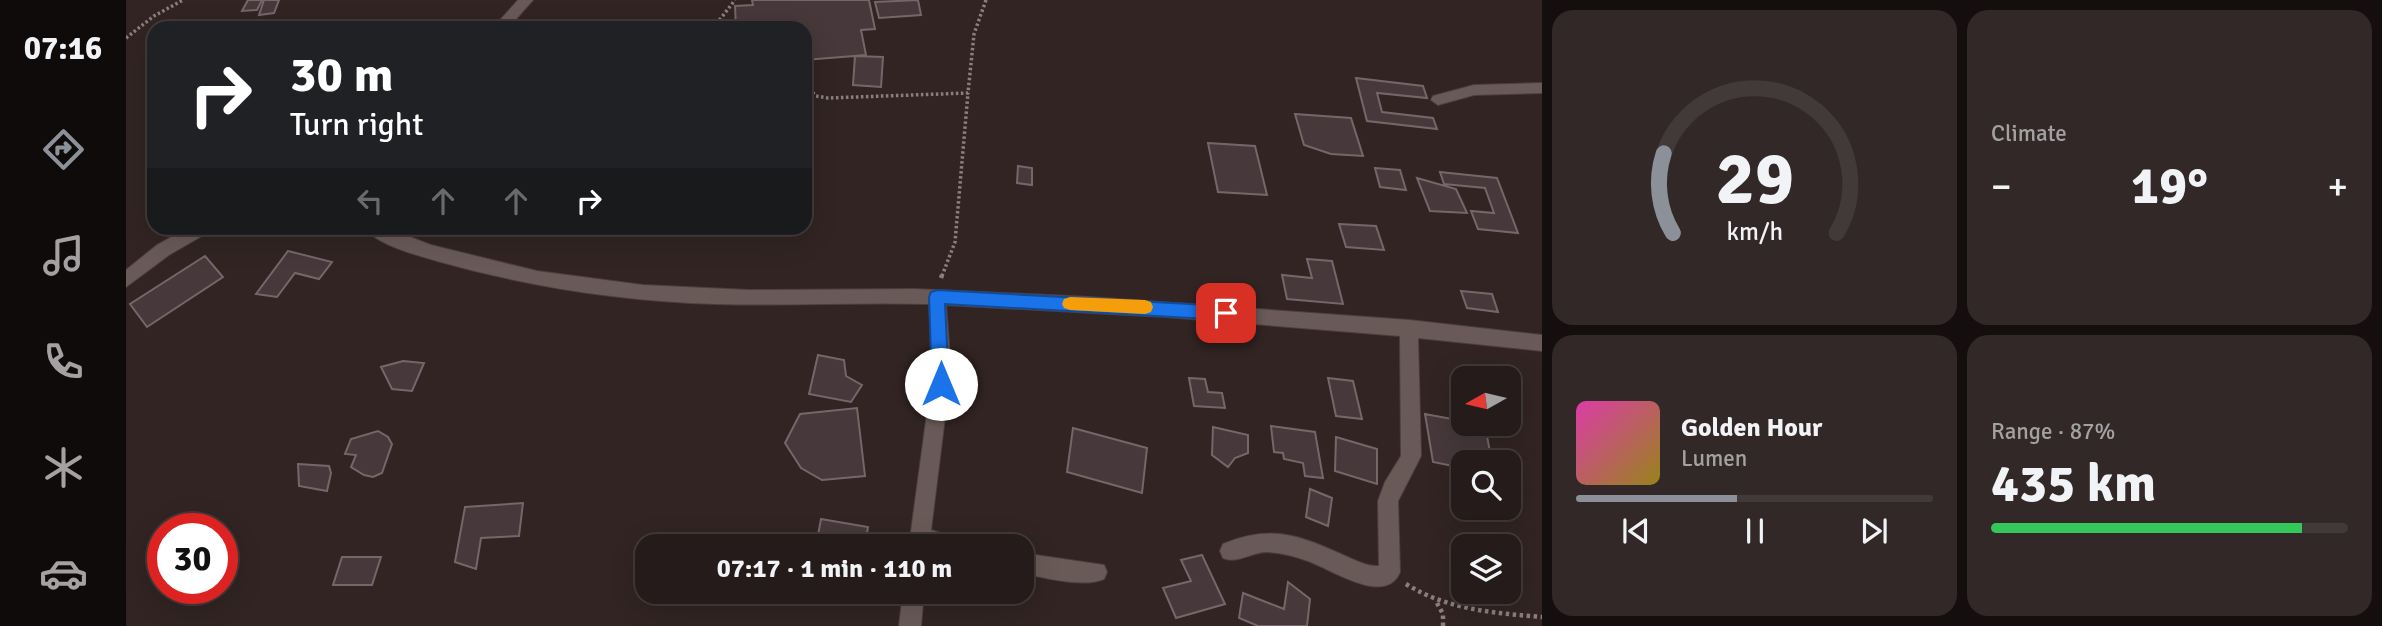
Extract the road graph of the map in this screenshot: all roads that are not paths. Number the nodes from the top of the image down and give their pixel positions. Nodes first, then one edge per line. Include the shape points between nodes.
1 (526, 0) edge
2 (506, 21) edge
3 (1542, 88) edge
4 (1438, 100) dead end
5 (189, 235) edge
6 (386, 235) edge
7 (126, 281) edge
8 (937, 297) junction
9 (1409, 328) junction
10 (1542, 343) edge
11 (920, 534) edge
12 (1230, 551) dead end
13 (1034, 565) edge
14 (1097, 572) dead end
15 (913, 604) edge
16 (910, 626) edge

1 - 2 street
3 - 4 street via 1474,90
5 - 7 street
6 - 8 street via 402,244 524,278 579,286 721,297
8 - 9 street
8 - 11 street via 942,369
9 - 10 street
9 - 12 street via 1411,456 1409,468 1388,501 1390,572 1373,577 1279,543
13 - 14 street
15 - 16 street

